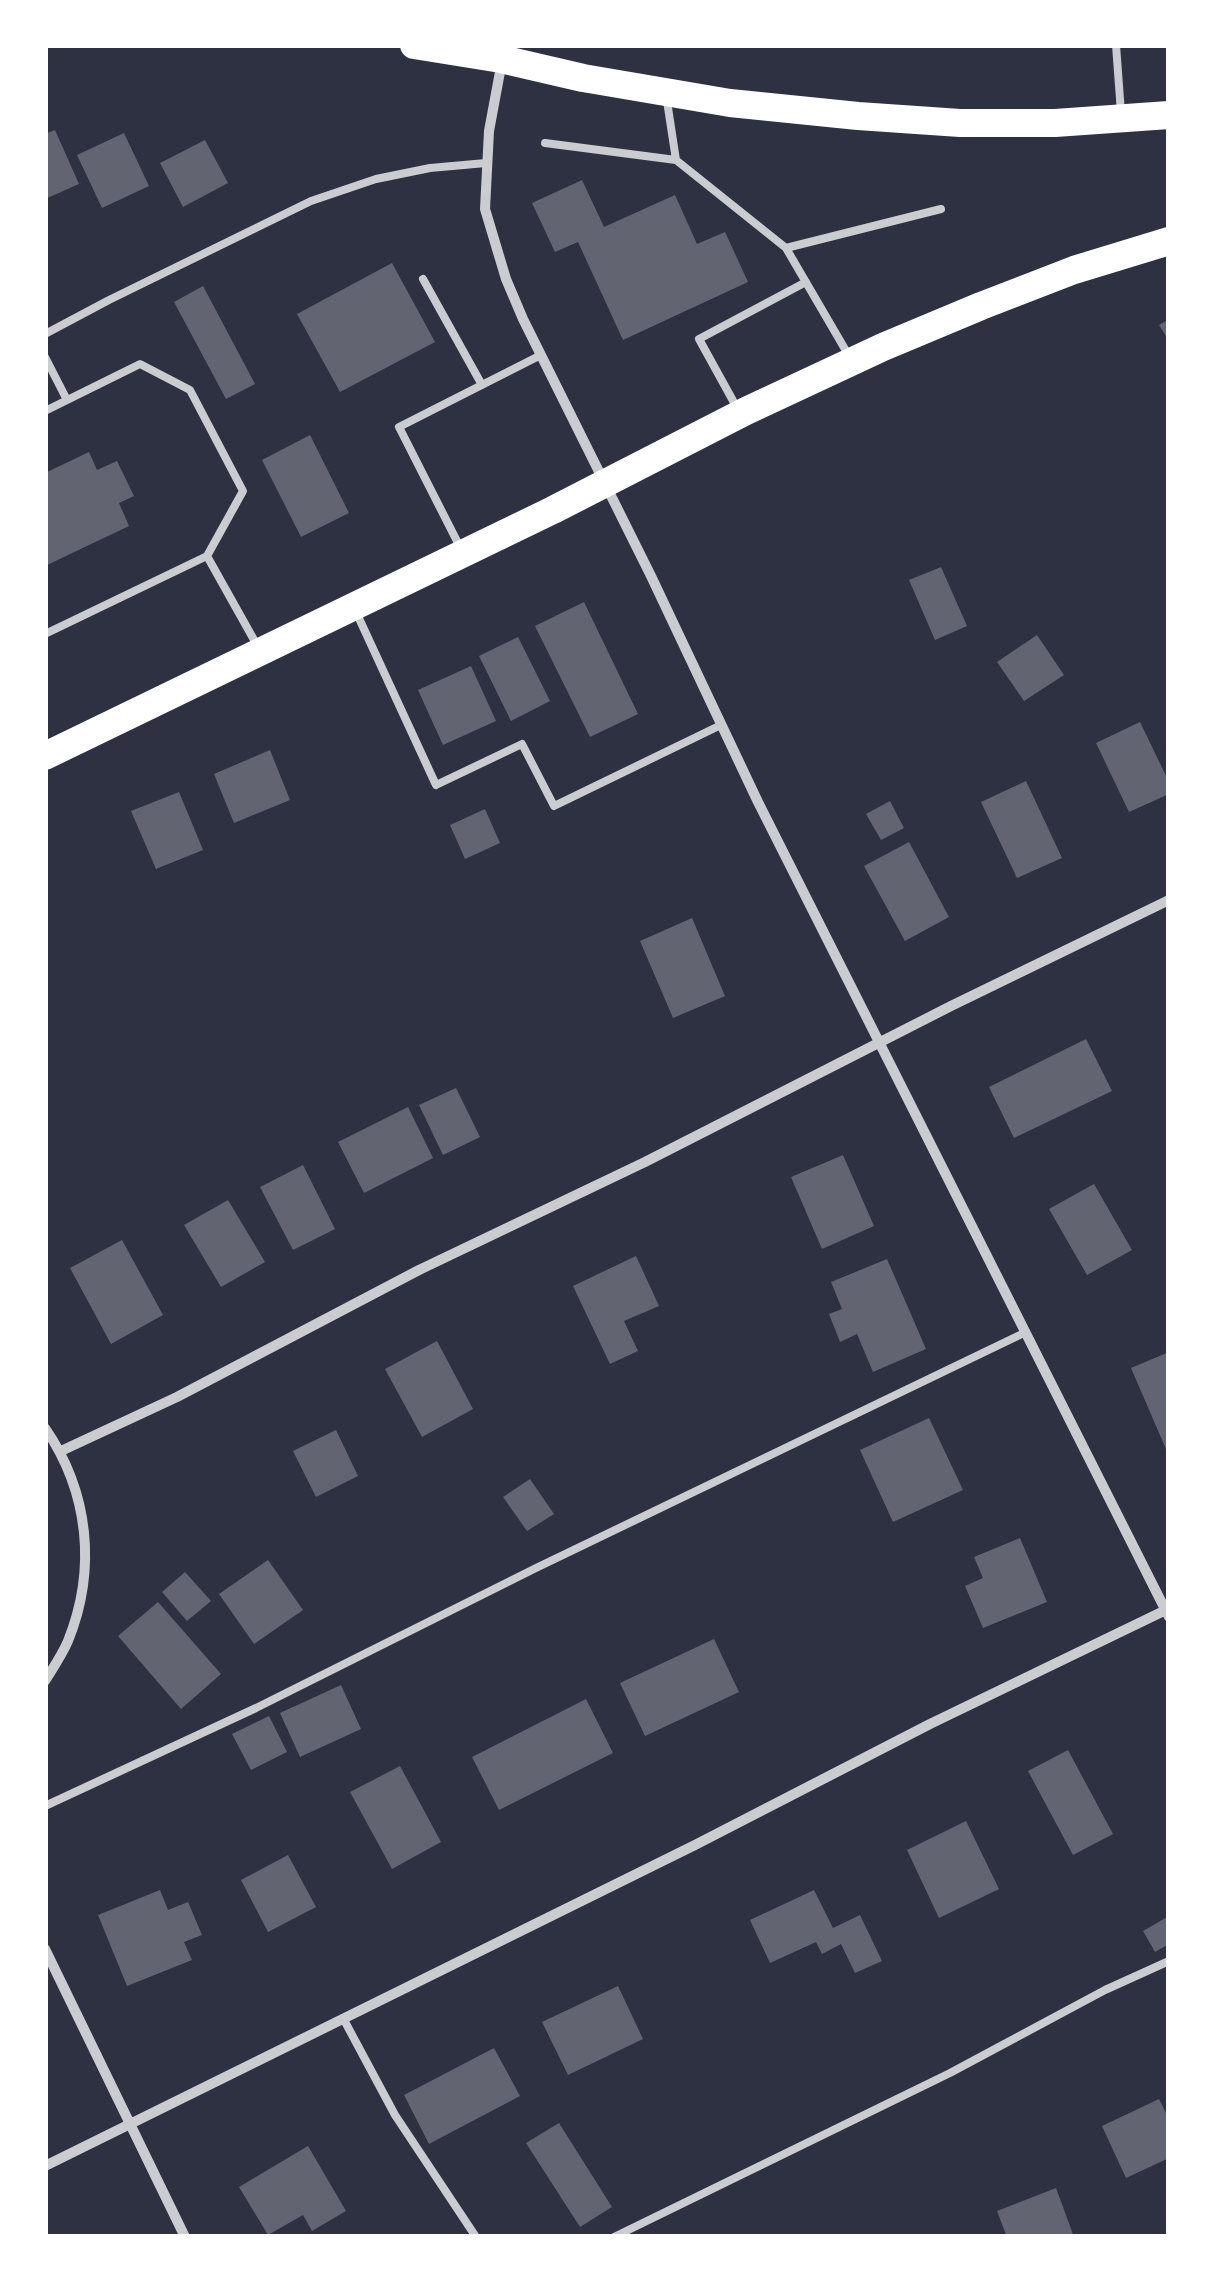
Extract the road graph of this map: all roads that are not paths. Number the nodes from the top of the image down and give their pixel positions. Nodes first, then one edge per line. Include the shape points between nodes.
1 (414, 45) edge
2 (1116, 45) edge
3 (503, 52) edge
4 (666, 92) junction
5 (1169, 116) edge
6 (1122, 117) junction
7 (545, 143) dead end
8 (676, 160) junction
9 (486, 163) junction
10 (940, 210) dead end
11 (1169, 241) edge
12 (786, 248) junction
13 (423, 279) dead end
14 (806, 282) junction
15 (45, 334) edge
16 (541, 356) junction
17 (45, 357) edge
18 (852, 362) junction
19 (482, 385) junction
20 (67, 400) junction
21 (45, 411) edge
22 (740, 414) junction
23 (604, 483) junction
24 (462, 552) junction
25 (208, 556) junction
26 (352, 606) junction
27 (45, 634) edge
28 (260, 650) junction
29 (721, 725) junction
30 (45, 756) edge
31 (1169, 900) edge
32 (878, 1044) junction
33 (1024, 1332) junction
34 (45, 1428) edge
35 (61, 1451) junction
36 (1168, 1612) edge
37 (45, 1681) edge
38 (45, 1806) edge
39 (45, 1949) edge
40 (1169, 1961) edge
41 (343, 2018) junction
42 (129, 2126) junction
43 (45, 2166) edge
44 (185, 2237) edge
45 (476, 2237) edge
46 (614, 2237) edge

1 - 3 highway
2 - 6 lane
3 - 4 highway via 583,78
3 - 9 street
4 - 6 highway via 960,123
4 - 8 lane
5 - 6 highway
7 - 8 lane
8 - 12 lane
9 - 15 lane via 376,179 310,200
9 - 16 street via 485,208 506,278
10 - 12 lane
11 - 18 highway via 1074,270
12 - 14 lane
13 - 19 lane
14 - 18 lane
14 - 22 lane via 699,339
16 - 19 lane
16 - 23 street
17 - 20 lane
18 - 22 highway
19 - 24 lane via 399,426
20 - 21 lane
20 - 25 lane via 140,364 190,390 243,491
22 - 23 highway
23 - 24 highway
23 - 29 street
24 - 26 highway
25 - 27 lane
25 - 28 lane
26 - 28 highway
26 - 29 lane via 436,785 522,744 554,806
28 - 30 highway
29 - 32 street
31 - 32 street
32 - 33 street
32 - 35 street
33 - 36 street
33 - 38 lane
34 - 35 street
35 - 37 street via 80,1502 83,1591 68,1642
36 - 41 street
39 - 42 street
40 - 46 lane
41 - 42 street
41 - 45 lane via 395,2114
42 - 43 street
42 - 44 street

